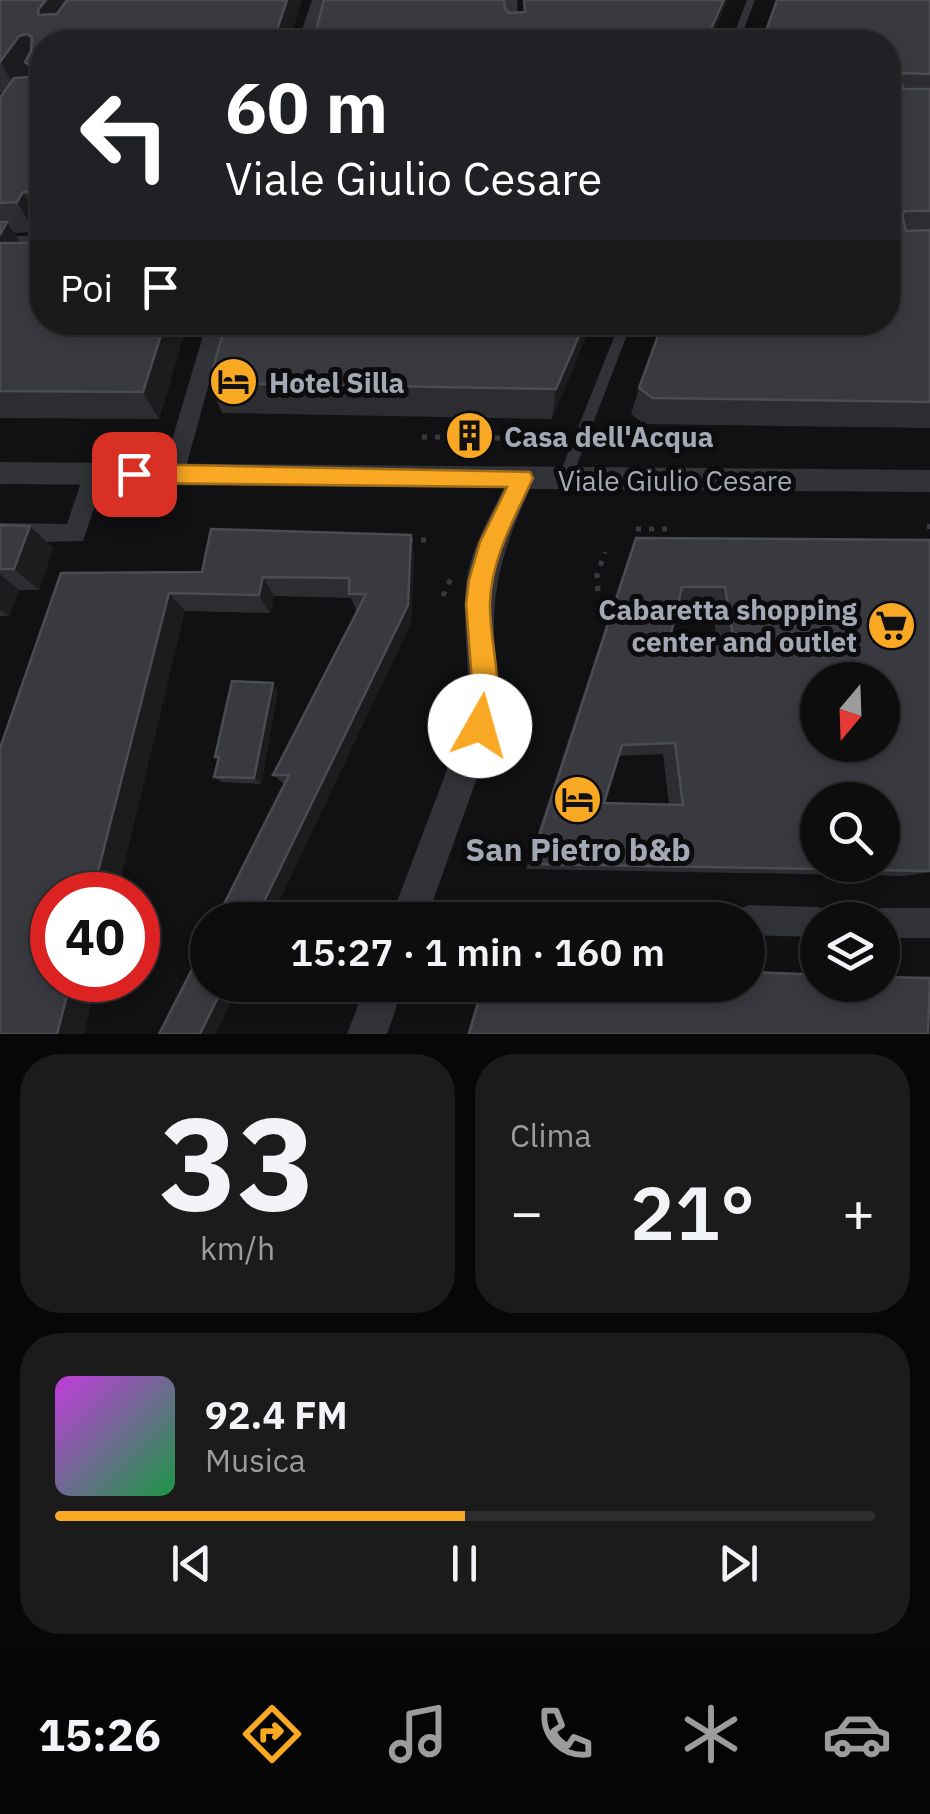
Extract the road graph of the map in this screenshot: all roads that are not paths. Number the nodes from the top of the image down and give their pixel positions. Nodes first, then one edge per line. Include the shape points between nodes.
1 (318, 0) edge
2 (512, 0) edge
3 (752, 0) edge
4 (308, 30) edge
5 (513, 30) edge
6 (740, 30) edge
7 (0, 242) edge
8 (30, 242) edge
9 (213, 335) edge
10 (621, 335) edge
11 (0, 473) edge
12 (95, 473) junction
13 (172, 474) junction
14 (522, 478) junction
15 (565, 478) junction
16 (930, 481) edge
17 (0, 533) edge
18 (422, 902) edge
19 (765, 920) edge
20 (800, 921) edge
21 (900, 923) edge
22 (930, 924) edge
23 (379, 1002) edge
24 (367, 1034) edge

1 - 4 street
2 - 5 street
3 - 6 street
7 - 8 street
9 - 13 street
10 - 15 street
11 - 12 street, Viale Giulio Cesare
12 - 13 street, Viale Giulio Cesare
12 - 17 street via 74,534
13 - 14 street, Viale Giulio Cesare
14 - 15 street, Viale Giulio Cesare
14 - 18 street via 481,580 486,694
15 - 16 street, Viale Giulio Cesare
19 - 20 street
21 - 22 street
23 - 24 street

